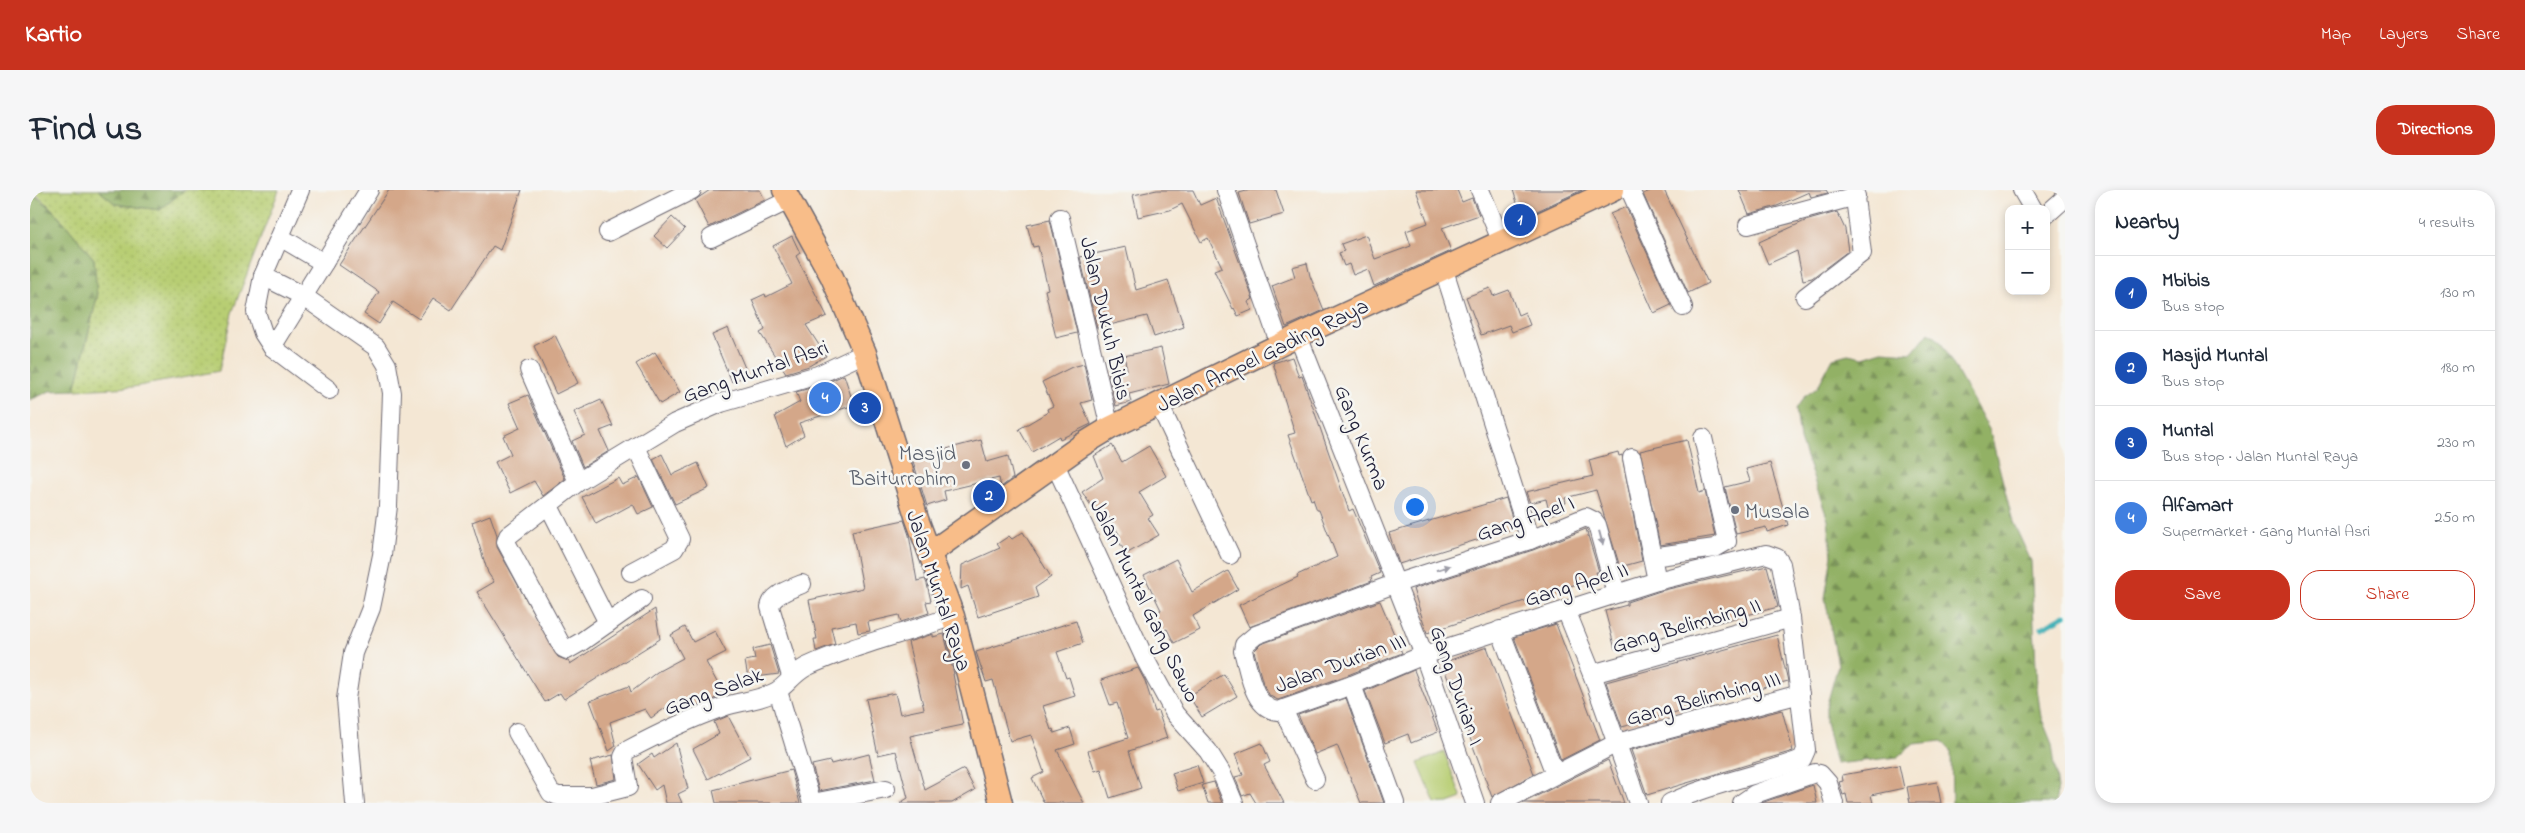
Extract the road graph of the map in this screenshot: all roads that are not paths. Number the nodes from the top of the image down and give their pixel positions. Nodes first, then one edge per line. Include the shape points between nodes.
1 (300, 190) edge
2 (369, 190) edge
3 (692, 190) edge
4 (1226, 190) edge
5 (1480, 190) edge
6 (1613, 190) edge
7 (1630, 190) edge
8 (2022, 190) edge
9 (1855, 193) edge
10 (786, 195) edge
11 (2065, 198) edge
12 (2031, 205) edge
13 (2050, 211) edge
14 (1060, 218) dead end
15 (1748, 225) dead end
16 (608, 232) dead end
17 (280, 237) junction
18 (711, 238) dead end
19 (1501, 240) junction
20 (324, 263) junction
21 (1443, 267) junction
22 (263, 276) junction
23 (303, 296) junction
24 (1805, 297) dead end
25 (1683, 306) dead end
26 (1289, 340) junction
27 (272, 347) junction
28 (865, 353) junction
29 (529, 370) dead end
30 (329, 390) dead end
31 (1159, 404) junction
32 (1110, 428) junction
33 (1703, 438) dead end
34 (636, 447) junction
35 (1632, 458) dead end
36 (1055, 464) junction
37 (578, 482) junction
38 (549, 506) junction
39 (1530, 540) junction
40 (930, 553) junction
41 (1230, 555) dead end
42 (1652, 557) junction
43 (631, 572) dead end
44 (1657, 581) junction
45 (1397, 583) junction
46 (802, 584) dead end
47 (1616, 594) junction
48 (642, 600) dead end
49 (1566, 610) junction
50 (953, 616) junction
51 (1791, 618) junction
52 (608, 623) junction
53 (1500, 630) junction
54 (1256, 635) joint
55 (1424, 655) junction
56 (1592, 674) junction
57 (791, 676) junction
58 (1352, 685) junction
59 (778, 691) junction
60 (1800, 694) junction
61 (1283, 709) junction
62 (517, 732) dead end
63 (1617, 743) junction
64 (1555, 774) junction
65 (1752, 776) junction
66 (1315, 779) dead end
67 (886, 789) dead end
68 (592, 799) edge
69 (1751, 800) edge
70 (355, 803) edge
71 (812, 803) edge
72 (1001, 803) edge
73 (1234, 803) edge
74 (1395, 803) edge
75 (1475, 803) edge
76 (1500, 803) edge
77 (1638, 803) edge
78 (1670, 803) edge
79 (1834, 803) edge

1 - 17 street
2 - 20 street
3 - 16 street
4 - 26 street
5 - 19 street
6 - 19 main road, Jalan Ampel Gading Raya
7 - 25 street
8 - 12 street
9 - 15 street
9 - 24 street via 1863,250 1861,256
10 - 18 street
10 - 28 main road, Jalan Muntal Raya via 832,277
11 - 13 street
14 - 32 street, Jalan Dukuh Bibis
17 - 20 street
17 - 22 street
19 - 21 main road, Jalan Ampel Gading Raya
20 - 23 street
21 - 26 main road, Jalan Ampel Gading Raya
21 - 39 street
22 - 23 street
22 - 27 street via 256,312
23 - 27 street
23 - 70 street via 376,347 387,365 392,393 389,498 382,555 371,608 353,653 346,699
26 - 31 main road, Jalan Ampel Gading Raya
26 - 45 street, Gang Kurma
27 - 30 street
28 - 34 street, Gang Muntal Asri via 818,375 699,411
28 - 40 main road, Jalan Muntal Raya
29 - 37 street
31 - 32 main road, Jalan Ampel Gading Raya
31 - 41 street
32 - 36 main road, Jalan Ampel Gading Raya
33 - 42 street, Gang Apel II via 1727,535 1724,545
34 - 37 street, Gang Muntal Asri
34 - 43 street via 680,539 674,549
35 - 42 street
36 - 40 main road, Jalan Ampel Gading Raya
36 - 73 street, Jalan Muntal Gang Sawo via 1145,659 1175,714 1222,772
37 - 38 street, Gang Muntal Asri
38 - 52 street
38 - 52 street, Gang Muntal Asri via 508,536 506,542 563,648 570,649
45 -> 39 street, Gang Apel I
39 -> 47 street, Gang Apel I via 1581,518 1591,518 1597,525
40 - 50 main road, Jalan Muntal Raya
42 - 44 street, Gang Apel II
44 - 47 street, Gang Apel II
44 - 51 street via 1766,554 1777,558 1781,564
45 - 54 street, Gang Apel I
45 - 55 street, Gang Durian I
46 - 57 street via 776,597 770,607
47 - 49 street, Gang Apel II
48 - 52 street, Gang Muntal Asri
49 - 53 street, Gang Apel II
49 - 56 street
50 - 57 street, Gang Salak via 840,653
50 - 72 main road, Jalan Muntal Raya
51 - 56 street, Gang Belimbing II
51 - 60 street
53 - 55 street, Gang Apel II
53 - 64 street
54 - 61 street, Jalan Durian III via 1244,645 1243,651 1259,700 1270,710
55 - 58 street, Jalan Durian III
55 - 75 street, Gang Durian I
56 - 63 street
57 - 59 street, Gang Salak
58 - 61 street, Jalan Durian III
58 - 74 street
59 - 68 street, Gang Salak via 672,727 626,751 623,757 628,788
59 - 71 street
60 - 63 street, Gang Belimbing III
60 - 65 street via 1806,750 1802,759
61 - 66 street
62 - 68 street via 550,793
63 - 64 street, Gang Belimbing III
63 - 77 street
64 - 76 street, Gang Belimbing III
65 - 69 street
65 - 78 street via 1694,792
67 - 71 street
69 - 79 street via 1811,774 1820,774 1828,783

